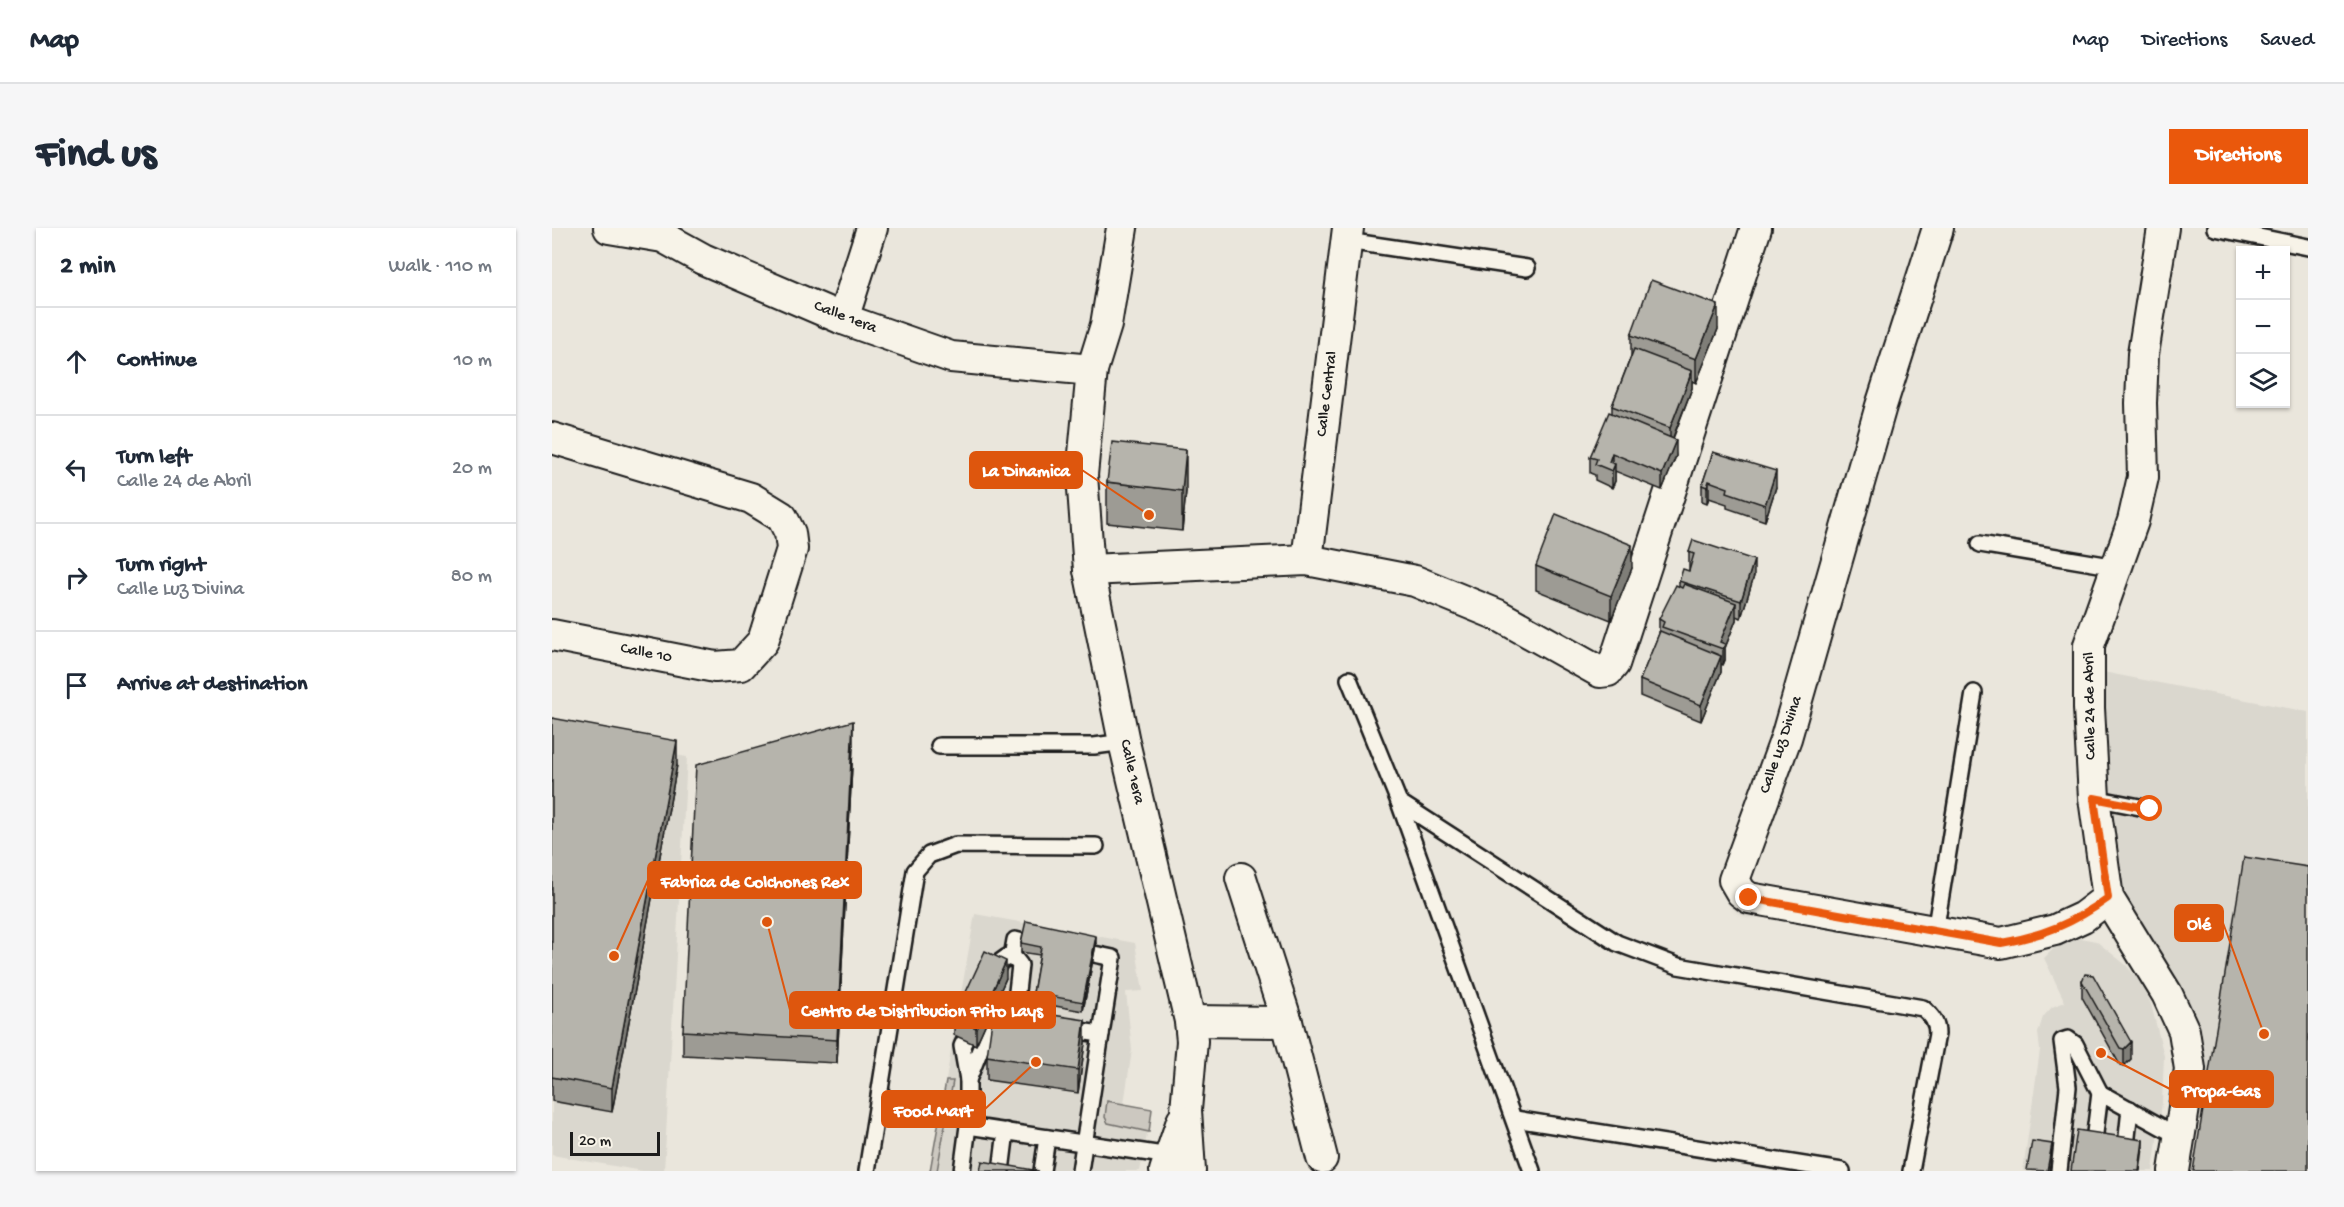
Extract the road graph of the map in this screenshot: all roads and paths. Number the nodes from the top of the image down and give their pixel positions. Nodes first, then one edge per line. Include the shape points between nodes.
1 (609, 228) edge
2 (872, 228) edge
3 (1122, 228) edge
4 (1756, 228) edge
5 (1938, 228) edge
6 (2163, 228) edge
7 (2215, 228) edge
8 (663, 232) edge
9 (1348, 235) edge
10 (2308, 248) edge
11 (1527, 268) dead end
12 (843, 319) junction
13 (1092, 370) junction
14 (552, 438) edge
15 (1980, 544) dead end
16 (1307, 560) junction
17 (2117, 567) junction
18 (1089, 570) junction
19 (552, 635) edge
20 (1349, 679) dead end
21 (1974, 693) dead end
22 (1124, 742) junction
23 (939, 746) dead end
24 (2094, 798) junction
25 (1399, 802) junction
26 (2150, 809) dead end
27 (1096, 846) dead end
28 (1241, 878) dead end
29 (2108, 898) junction
30 (1935, 932) junction
31 (1023, 942) edge
32 (1094, 954) edge
33 (1012, 957) junction
34 (994, 972) edge
35 (1190, 1021) junction
36 (1287, 1022) junction
37 (1079, 1030) edge
38 (1101, 1034) junction
39 (965, 1040) edge
40 (968, 1080) junction
41 (2100, 1093) junction
42 (2130, 1109) junction
43 (1515, 1119) junction
44 (968, 1126) junction
45 (1006, 1131) junction
46 (2178, 1136) junction
47 (1047, 1138) junction
48 (2094, 1141) edge
49 (1084, 1144) junction
50 (2126, 1146) edge
51 (1322, 1158) dead end
52 (1175, 1166) edge
53 (867, 1171) edge
54 (962, 1171) edge
55 (1001, 1171) edge
56 (1042, 1171) edge
57 (1080, 1171) edge
58 (1532, 1171) edge
59 (1842, 1171) edge
60 (1911, 1171) edge
61 (2059, 1171) edge
62 (2174, 1171) edge

1 - 8 street, Calle 1era
2 - 12 street
3 - 13 street, Calle 1era via 1106,325
4 - 16 street via 1614,664 1608,671 1600,672 1498,615 1415,581
5 - 30 street, Calle Luz Divina via 1881,406 1786,738 1734,880 1749,898
6 - 17 street, Calle 24 de Abril via 2143,354 2142,477 2133,521
7 - 10 lane
8 - 12 street, Calle 1era via 703,259
9 - 11 lane
9 - 16 street, Calle Central
12 - 13 street, Calle 1era via 951,357
13 - 18 street, Calle 1era via 1083,475
14 - 19 street, Calle 10 via 751,498 782,517 792,549 763,641 741,665 716,667
15 - 17 lane
16 - 18 street
17 - 24 street, Calle 24 de Abril via 2089,645
18 - 22 street, Calle 1era
20 - 25 lane
21 - 30 lane
22 - 23 lane via 1094,746
22 - 35 street, Calle 1era
24 - 26 lane
24 - 29 street, Calle 24 de Abril
25 - 43 lane
25 - 60 lane via 1617,943 1646,956 1678,966 1923,1008 1937,1025 1937,1034
27 - 53 lane via 956,845 929,855 915,871
28 - 36 street
29 - 30 street, Calle Luz Divina via 2083,917 2028,939 2001,943
29 - 46 street, Calle 24 de Abril via 2168,994 2184,1031 2190,1069
31 - 33 lane via 1015,940
32 - 38 lane via 1113,958
33 - 34 lane via 1003,958
33 - 40 lane via 1020,965 1020,972 1010,1019 993,1017
35 - 36 street
35 - 52 street, Calle 1era via 1186,1110
36 - 51 street
37 - 38 lane
38 - 49 lane
39 - 40 lane via 962,1046
40 - 44 lane
41 - 42 lane
41 - 48 lane
41 - 61 lane via 2075,1044 2064,1039 2061,1044 2068,1087
42 - 46 lane
42 - 50 lane
43 - 58 lane
43 - 59 lane
44 - 45 lane
44 - 54 lane
45 - 47 lane
45 - 55 lane
46 - 62 street, Calle 24 de Abril
47 - 49 lane
47 - 56 lane
49 - 52 lane
49 - 57 lane

